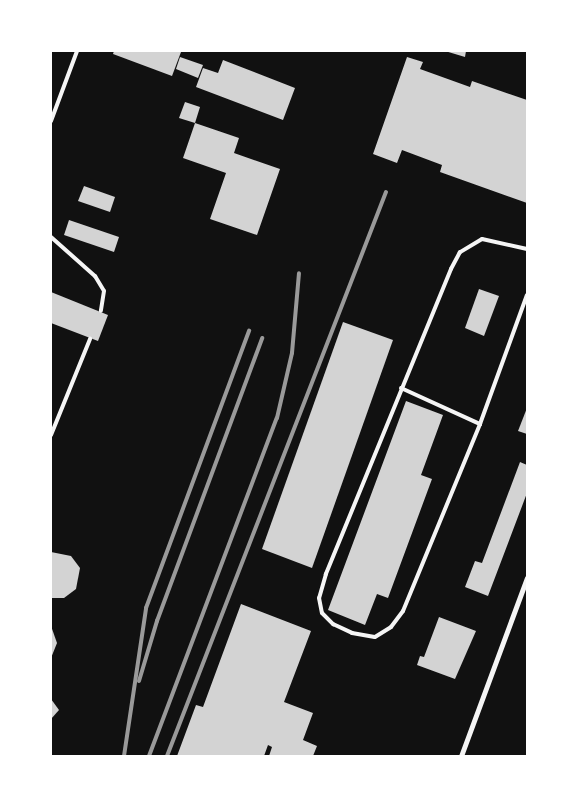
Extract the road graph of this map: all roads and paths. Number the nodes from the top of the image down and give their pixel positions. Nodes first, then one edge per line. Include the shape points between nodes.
1 (77, 51) edge
2 (51, 121) edge
3 (51, 237) edge
4 (527, 249) edge
5 (527, 295) edge
6 (102, 311) dead end
7 (90, 339) dead end
8 (401, 388) junction
9 (480, 424) junction
10 (51, 435) edge
11 (527, 578) edge
12 (462, 756) edge

1 - 2 lane
3 - 6 lane via 95,276 104,291
4 - 8 lane via 482,239 460,252
5 - 9 lane
7 - 10 lane
8 - 9 lane
8 - 9 lane via 319,598 322,613 339,627 376,637 391,627 403,611
11 - 12 street

